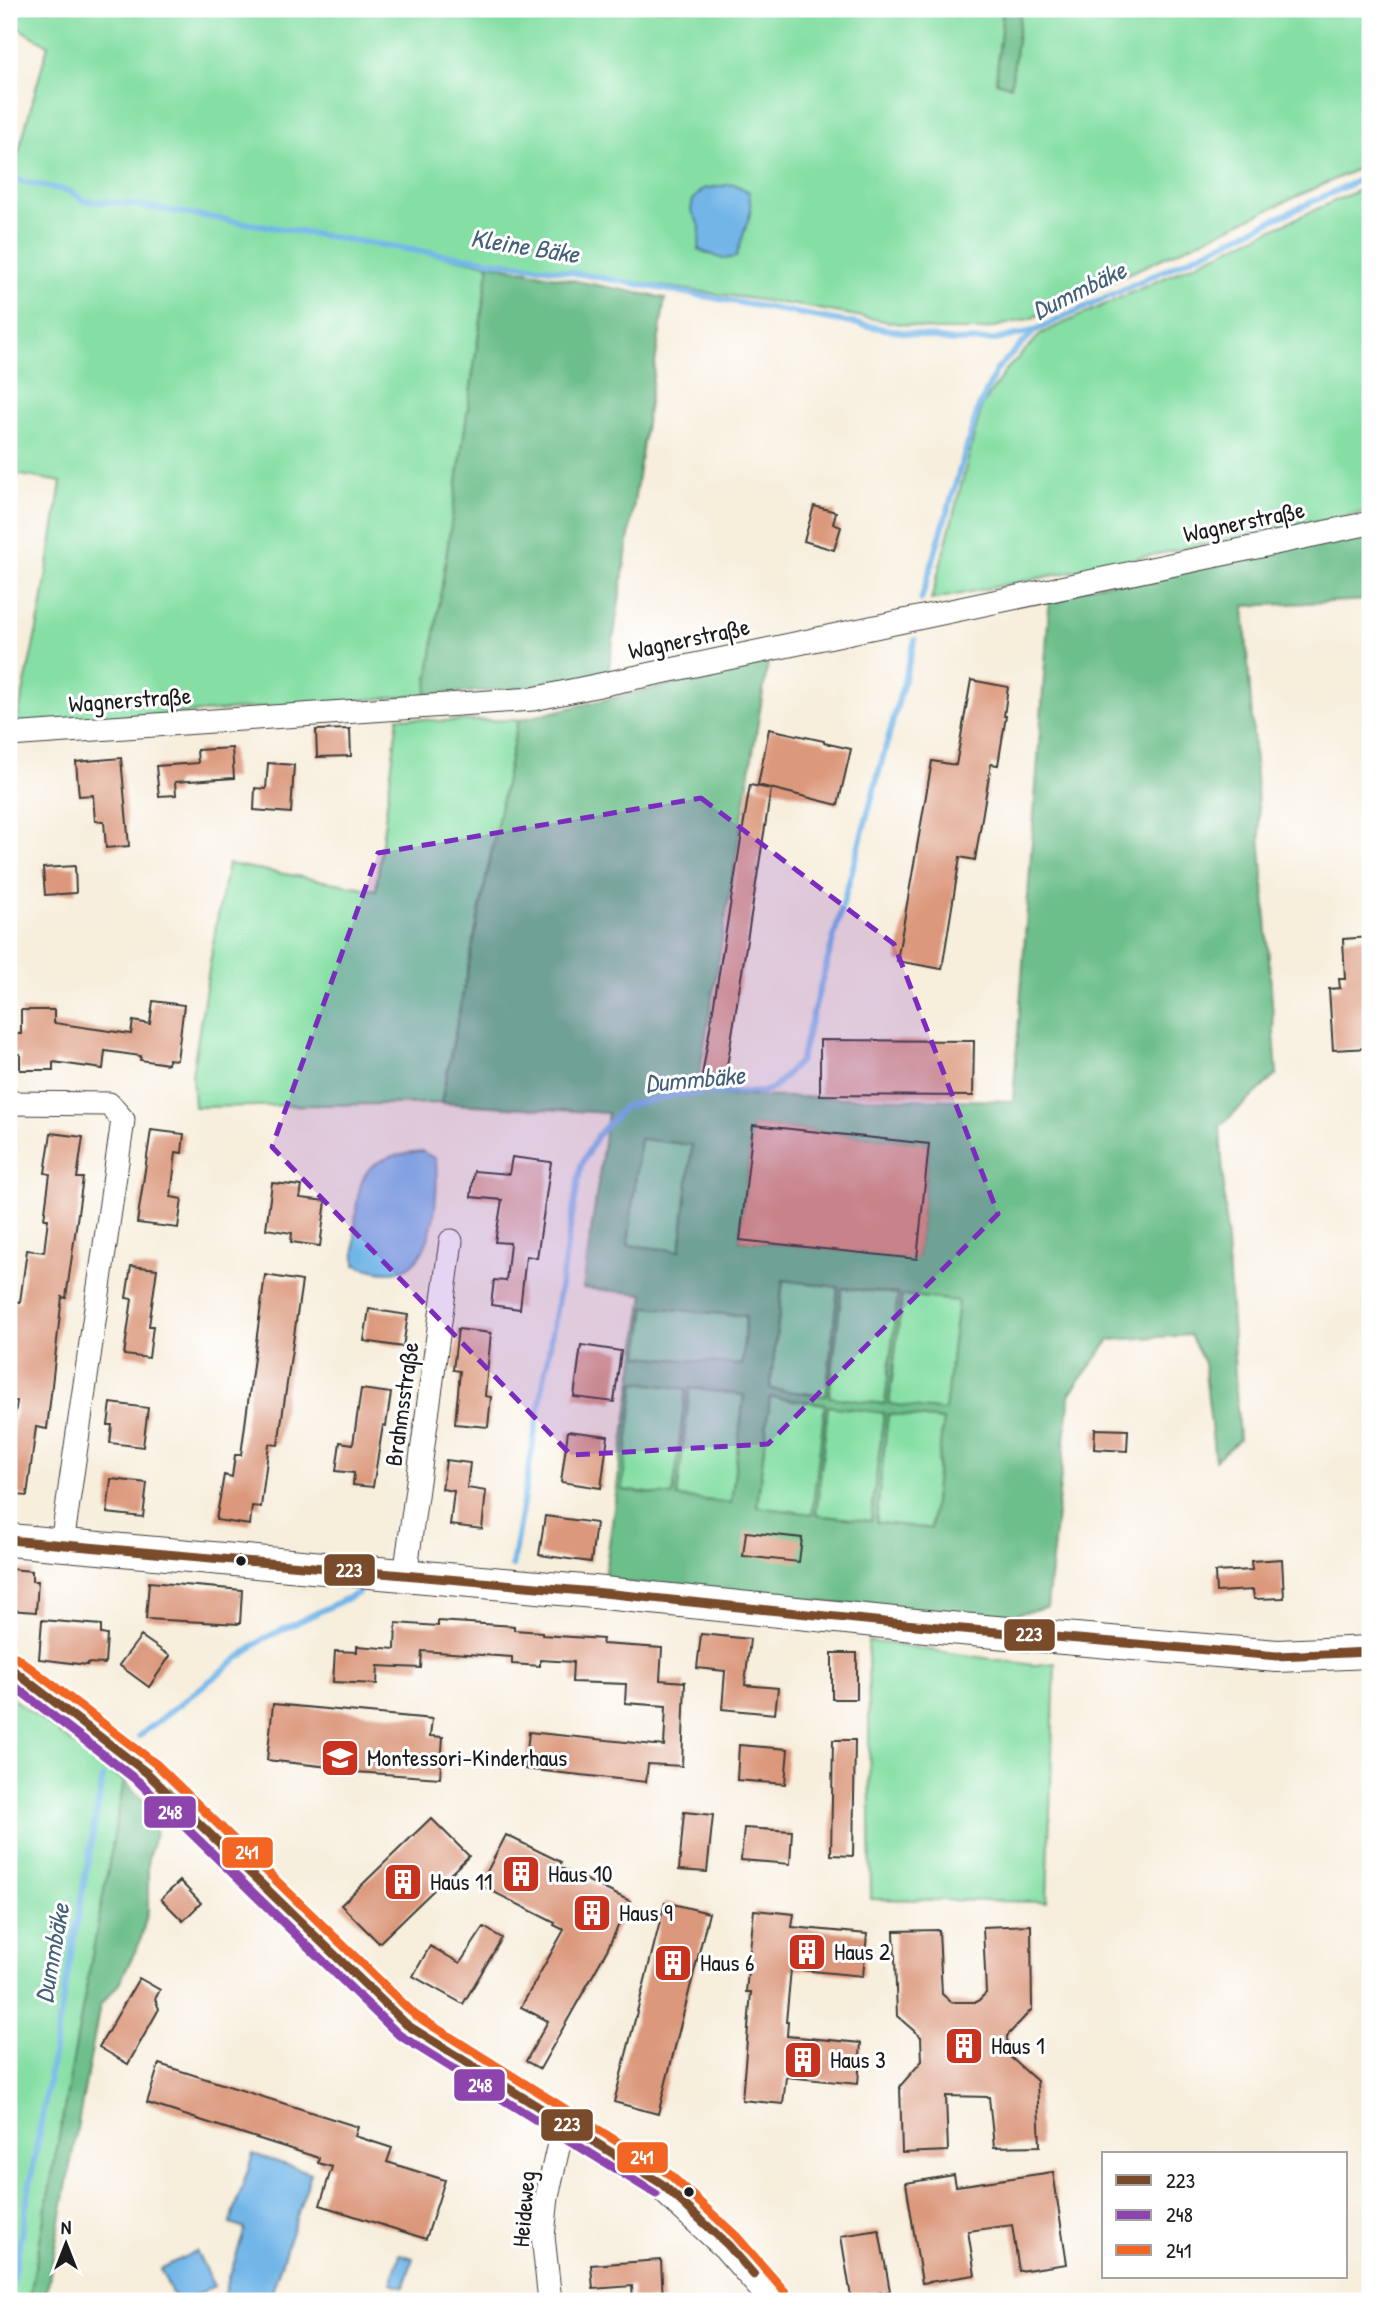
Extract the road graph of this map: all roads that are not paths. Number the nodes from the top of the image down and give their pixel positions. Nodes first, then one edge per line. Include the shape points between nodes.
1 (1370, 523) edge
2 (9, 735) edge
3 (9, 1103) edge
4 (451, 1241) dead end
5 (9, 1540) edge
6 (62, 1544) junction
7 (405, 1576) junction
8 (1370, 1653) edge
9 (9, 1667) edge
10 (567, 2124) junction
11 (550, 2301) edge
12 (777, 2301) edge

1 - 2 street, Wagnerstraße via 533,699
3 - 6 street via 109,1104 123,1120
4 - 7 street, Brahmsstraße
5 - 6 street
6 - 7 street
7 - 8 street via 1277,1656
9 - 10 street via 147,1773 408,2025
10 - 11 street, Heideweg via 547,2196 543,2236
10 - 12 street via 662,2183 728,2245

